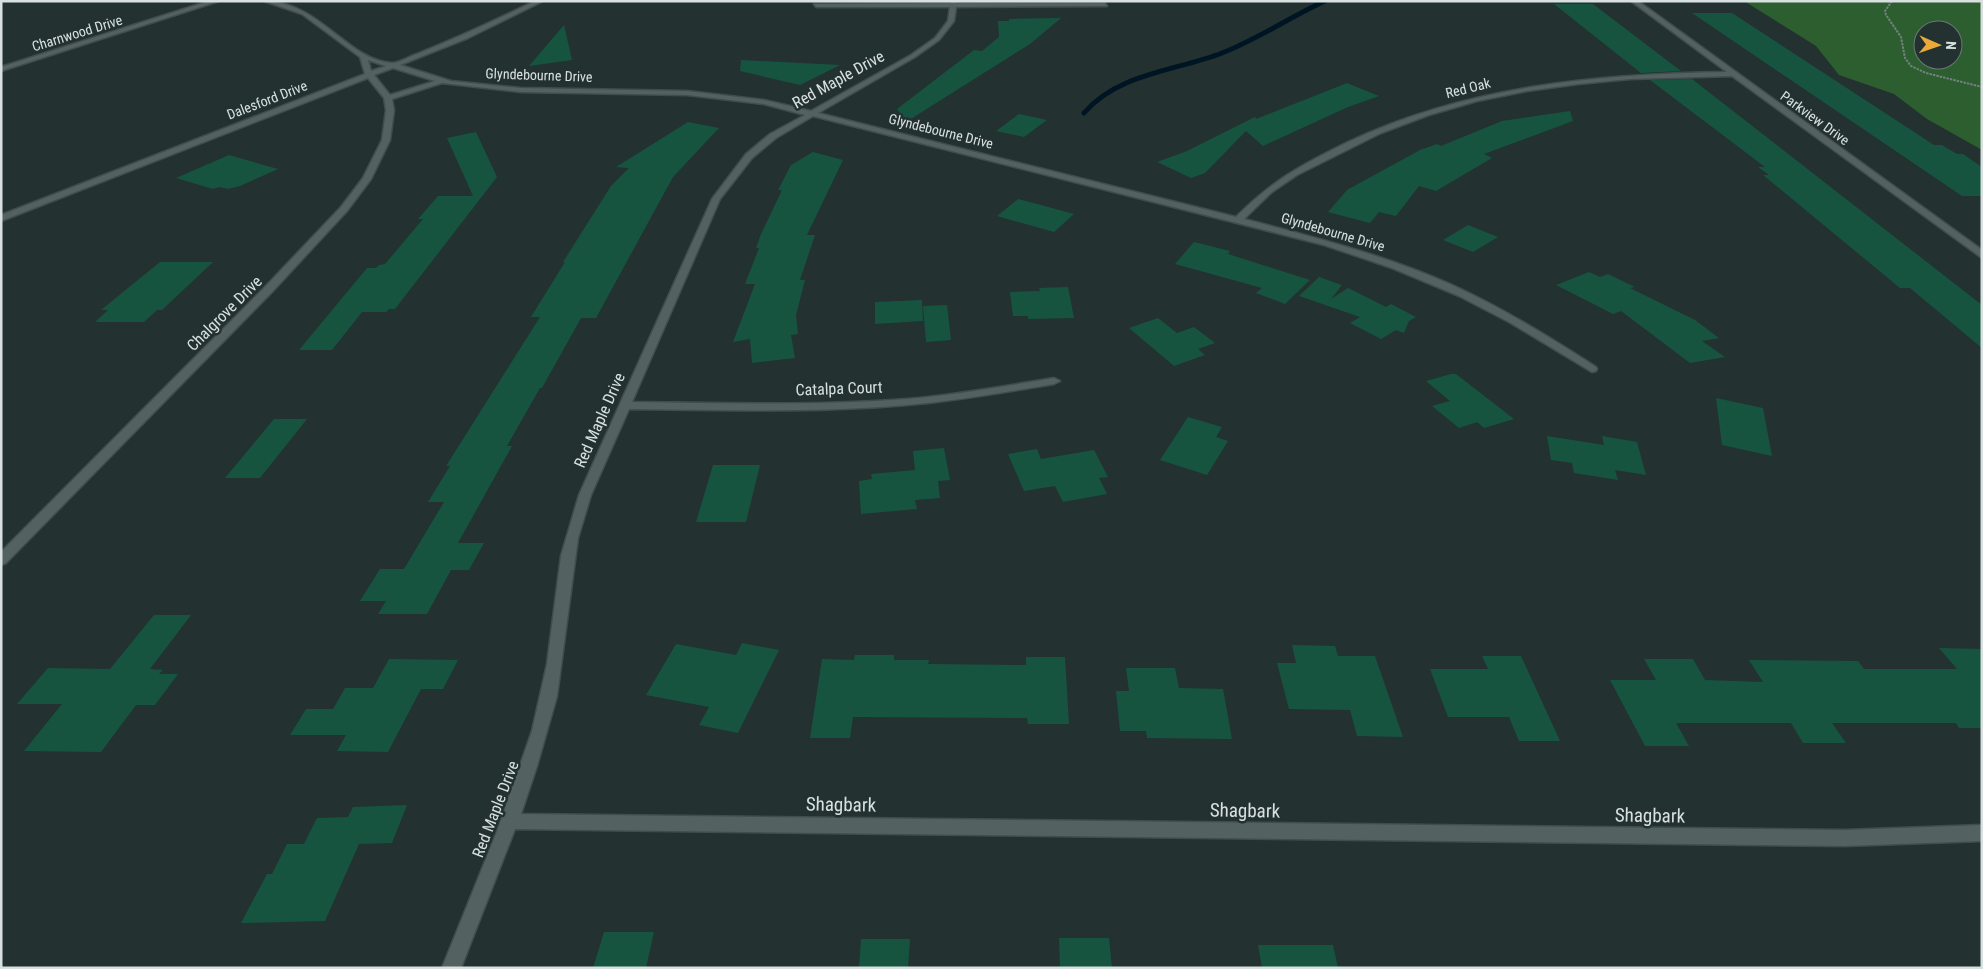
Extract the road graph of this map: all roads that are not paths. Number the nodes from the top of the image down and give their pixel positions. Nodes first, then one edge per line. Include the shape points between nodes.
1 (216, 1) edge
2 (267, 1) edge
3 (540, 1) edge
4 (1634, 1) edge
5 (954, 3) edge
6 (816, 5) dead end
7 (1105, 5) dead end
8 (363, 56) junction
9 (392, 64) junction
10 (1, 69) edge
11 (368, 73) junction
12 (1734, 74) junction
13 (441, 81) junction
14 (388, 98) junction
15 (812, 112) junction
16 (1, 218) edge
17 (1238, 220) junction
18 (1982, 254) edge
19 (1592, 369) dead end
20 (1054, 381) dead end
21 (624, 405) junction
22 (1, 560) edge
23 (508, 821) junction
24 (1982, 832) edge
25 (451, 968) edge

1 - 10 street, Charnwood Drive
2 - 8 street, Glyndebourne Drive via 312,18
3 - 9 street, Dalesford Drive via 466,36
4 - 12 street, Parkview Drive
5 - 6 street
5 - 7 street
5 - 15 street, Red Maple Drive via 951,21 937,39 913,56
8 - 9 street, Glyndebourne Drive
8 - 11 street
9 - 11 street, Dalesford Drive
9 - 13 street, Glyndebourne Drive
11 - 14 street
11 - 16 street, Dalesford Drive
12 - 17 street, Red Oak via 1581,81 1505,92 1452,104 1394,123 1289,176 1262,195
12 - 18 street, Parkview Drive
13 - 14 street
13 - 15 street, Glyndebourne Drive via 521,90 707,94
14 - 22 street, Chalgrove Drive via 386,140 368,179 344,209
15 - 17 street, Glyndebourne Drive
15 - 21 street, Red Maple Drive via 760,146 720,191
17 - 19 street, Glyndebourne Drive via 1327,243 1424,276 1485,305
20 - 21 street, Catalpa Court via 959,397 872,404
21 - 23 street, Red Maple Drive via 574,527 566,564 557,660 539,737
23 - 24 street, Shagbark via 1770,837
23 - 25 street, Red Maple Drive

